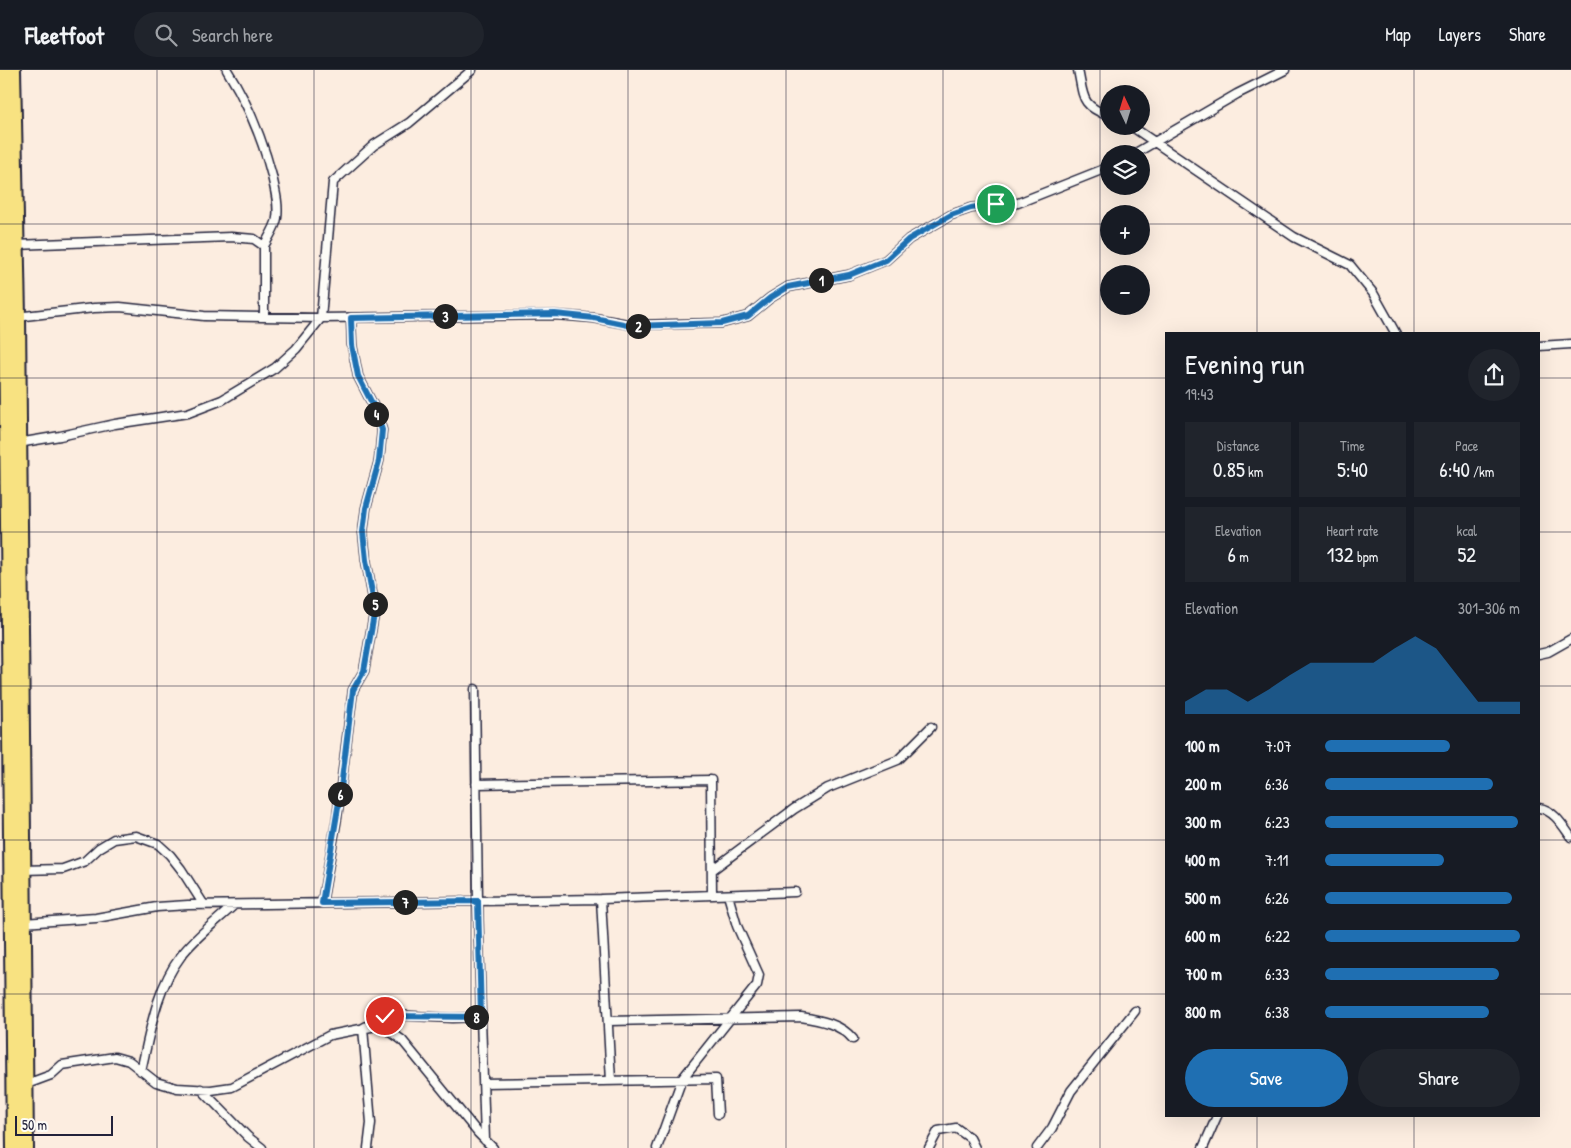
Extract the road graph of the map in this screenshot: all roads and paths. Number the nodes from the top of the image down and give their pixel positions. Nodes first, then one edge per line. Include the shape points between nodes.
1 (7, 70) edge
2 (227, 70) edge
3 (472, 70) edge
4 (1078, 70) edge
5 (1285, 70) edge
6 (1100, 113) edge
7 (1144, 135) edge
8 (1154, 142) junction
9 (1149, 145) edge
10 (1100, 171) edge
11 (11, 245) junction
12 (264, 246) junction
13 (12, 317) junction
14 (264, 317) junction
15 (321, 318) junction
16 (351, 318) junction
17 (1395, 332) edge
18 (1571, 344) edge
19 (1540, 346) edge
20 (13, 443) junction
21 (1571, 639) edge
22 (1540, 654) edge
23 (475, 689) dead end
24 (931, 728) dead end
25 (476, 784) junction
26 (1540, 808) edge
27 (1571, 837) edge
28 (16, 870) junction
29 (712, 870) junction
30 (795, 892) dead end
31 (712, 895) junction
32 (728, 895) junction
33 (601, 899) junction
34 (478, 901) junction
35 (322, 903) junction
36 (204, 905) junction
37 (234, 905) junction
38 (17, 923) junction
39 (1135, 1011) dead end
40 (481, 1017) junction
41 (731, 1019) junction
42 (608, 1021) junction
43 (363, 1028) junction
44 (853, 1039) dead end
45 (141, 1071) junction
46 (611, 1080) junction
47 (682, 1080) junction
48 (483, 1083) junction
49 (20, 1086) junction
50 (201, 1089) junction
51 (718, 1114) dead end
52 (1217, 1117) edge
53 (485, 1140) junction
54 (20, 1148) edge
55 (262, 1148) edge
56 (368, 1148) edge
57 (493, 1148) edge
58 (657, 1148) edge
59 (929, 1148) edge
60 (975, 1148) edge
61 (1037, 1148) edge
62 (1203, 1148) edge

1 - 11 highway
2 - 12 lane via 256,124 274,186 277,221
3 - 15 lane via 409,123 374,145 333,182
4 - 6 lane via 1084,100
5 - 8 lane
7 - 8 lane
8 - 9 lane
8 - 17 lane via 1294,237 1350,264 1373,293
10 - 16 lane via 1018,203 971,208 951,215 909,239 886,260 849,275 788,287 748,316 722,323 633,326 555,314
11 - 12 lane via 230,237 254,239
11 - 13 highway
12 - 14 lane
13 - 14 lane via 120,306 204,316
13 - 20 highway
14 - 15 lane
15 - 16 lane
15 - 20 lane via 296,349 275,368 222,400 188,413
16 - 35 lane via 358,376 382,430 379,461 363,532 375,609 364,671 353,690 338,811
18 - 19 lane
20 - 28 highway via 11,585
21 - 22 lane
23 - 25 lane
24 - 29 lane via 898,760 828,788
25 - 29 lane via 712,780
25 - 34 lane
26 - 27 lane via 1558,819
28 - 36 lane via 63,869 85,861 114,838 136,836 158,844 170,855
28 - 38 highway
29 - 31 lane
30 - 32 lane
31 - 32 lane
31 - 33 lane
32 - 41 lane via 737,926 759,975 757,985
33 - 34 lane
33 - 42 lane
34 - 35 lane
34 - 40 lane
35 - 37 lane
36 - 37 lane
36 - 38 lane via 156,907 96,918
37 - 45 lane via 191,944 172,969 154,1011
38 - 49 highway
39 - 61 lane via 1071,1091 1052,1128
40 - 43 lane via 385,1016
40 - 48 lane
41 - 42 lane
41 - 44 lane via 801,1017 820,1020 846,1031
41 - 47 lane
42 - 46 lane
43 - 50 lane via 330,1035 232,1086
43 - 53 lane via 381,1025 402,1040
43 - 56 lane via 371,1123
45 - 49 lane via 129,1060 91,1060 62,1065 51,1075
45 - 50 lane via 156,1082 177,1088
46 - 47 lane
46 - 48 lane
47 - 51 lane via 716,1079
47 - 58 lane
48 - 53 lane
49 - 54 highway
50 - 55 lane
52 - 62 lane
53 - 57 lane
59 - 60 lane via 938,1131 956,1128 970,1138

